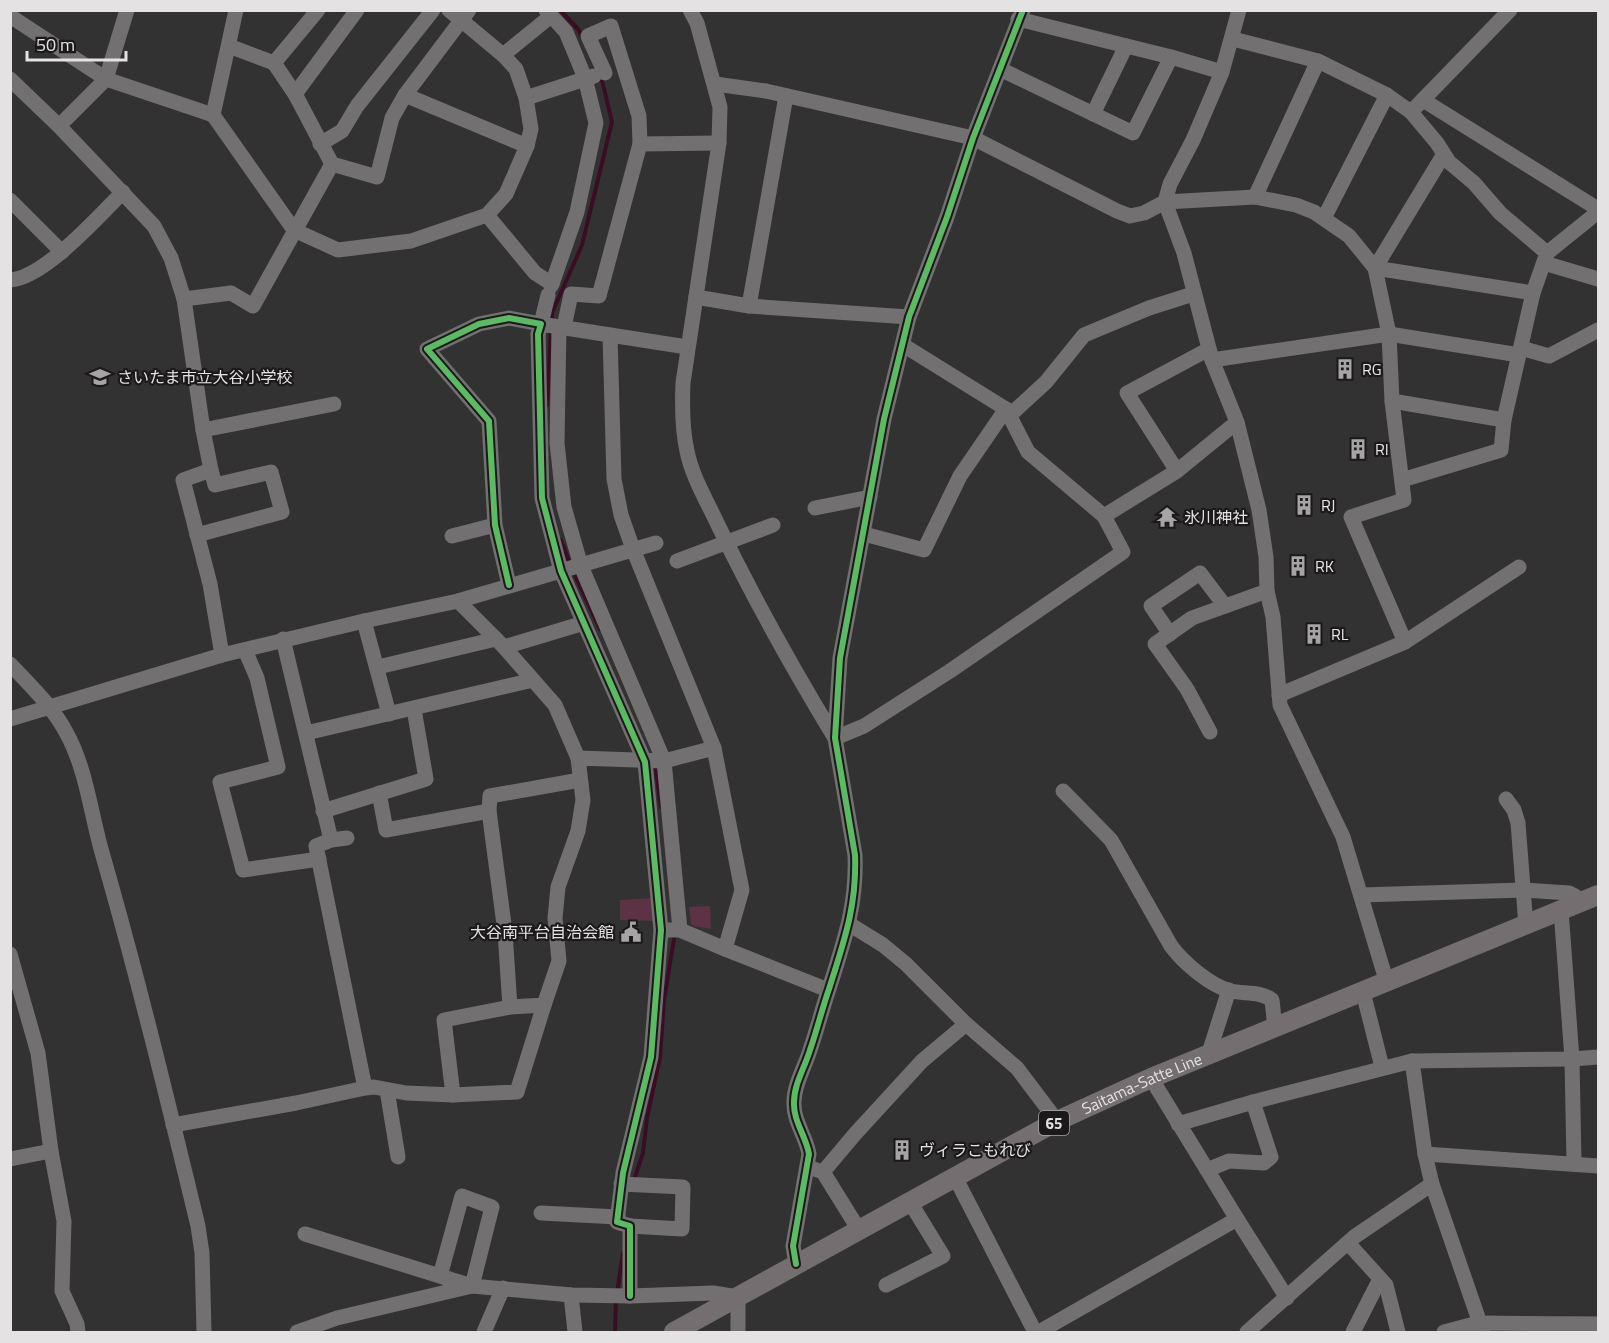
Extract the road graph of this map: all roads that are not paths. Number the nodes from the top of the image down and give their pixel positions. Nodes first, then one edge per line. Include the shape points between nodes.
1 (127, 10) edge
2 (236, 10) edge
3 (318, 10) edge
4 (357, 10) edge
5 (433, 10) edge
6 (690, 10) edge
7 (1239, 10) edge
8 (1510, 10) edge
9 (460, 13) edge
10 (548, 13) edge
11 (1020, 15) edge
12 (10, 16) edge
13 (1233, 39) junction
14 (229, 46) junction
15 (1126, 46) junction
16 (503, 55) junction
17 (1171, 57) junction
18 (1318, 61) junction
19 (274, 63) junction
20 (626, 67) junction
21 (1000, 69) junction
22 (1222, 72) junction
23 (598, 75) junction
24 (10, 79) edge
25 (106, 79) junction
26 (715, 84) junction
27 (295, 94) junction
28 (405, 95) junction
29 (1387, 95) junction
30 (786, 96) junction
31 (526, 98) junction
32 (1422, 100) junction
33 (1411, 112) junction
34 (1093, 114) junction
35 (213, 115) junction
36 (59, 126) junction
37 (973, 138) junction
38 (719, 143) junction
39 (320, 144) junction
40 (640, 144) junction
41 (526, 146) junction
42 (1443, 154) junction
43 (332, 164) junction
44 (123, 192) junction
45 (1255, 197) junction
46 (10, 200) edge
47 (1165, 202) junction
48 (1599, 211) edge
49 (487, 214) junction
50 (1324, 218) junction
51 (294, 230) junction
52 (62, 252) junction
53 (1546, 258) junction
54 (1375, 268) junction
55 (1599, 279) edge
56 (10, 280) edge
57 (551, 288) junction
58 (1533, 293) junction
59 (1193, 294) junction
60 (696, 297) junction
61 (184, 299) junction
62 (749, 306) junction
63 (909, 317) junction
64 (553, 326) junction
65 (1599, 330) edge
66 (1389, 334) junction
67 (610, 335) junction
68 (903, 345) junction
69 (687, 347) junction
70 (1520, 352) junction
71 (1211, 355) junction
72 (1392, 401) junction
73 (334, 404) dead end
74 (1007, 412) junction
75 (1504, 420) junction
76 (1237, 422) junction
77 (203, 430) junction
78 (211, 470) junction
79 (1177, 471) junction
80 (1402, 480) junction
81 (870, 497) junction
82 (815, 508) dead end
83 (1104, 516) junction
84 (495, 525) junction
85 (773, 525) dead end
86 (864, 534) junction
87 (197, 535) junction
88 (452, 536) dead end
89 (726, 542) junction
90 (656, 543) dead end
91 (633, 549) junction
92 (678, 561) dead end
93 (1519, 567) dead end
94 (572, 568) junction
95 (509, 585) junction
96 (1267, 591) junction
97 (458, 601) junction
98 (1225, 606) junction
99 (364, 621) junction
100 (584, 622) junction
101 (1170, 634) junction
102 (283, 639) junction
103 (1405, 642) junction
104 (500, 643) junction
105 (245, 650) junction
106 (222, 655) junction
107 (10, 663) edge
108 (378, 667) junction
109 (533, 681) junction
110 (1279, 695) junction
111 (51, 707) junction
112 (414, 709) junction
113 (389, 714) junction
114 (10, 719) edge
115 (1210, 732) dead end
116 (306, 733) junction
117 (836, 738) junction
118 (714, 748) junction
119 (578, 758) junction
120 (655, 761) junction
121 (580, 780) junction
122 (1063, 791) dead end
123 (379, 793) junction
124 (1506, 799) dead end
125 (323, 811) junction
126 (489, 811) junction
127 (347, 838) dead end
128 (331, 840) junction
129 (319, 859) junction
130 (1523, 890) junction
131 (1361, 895) junction
132 (1599, 895) edge
133 (1580, 903) junction
134 (1561, 910) junction
135 (849, 924) junction
136 (1526, 926) junction
137 (673, 930) junction
138 (725, 949) junction
139 (10, 954) edge
140 (1387, 983) junction
141 (828, 990) junction
142 (1229, 990) junction
143 (1363, 992) junction
144 (544, 1005) junction
145 (510, 1007) junction
146 (966, 1023) junction
147 (1275, 1028) junction
148 (1208, 1056) junction
149 (1599, 1057) edge
150 (1572, 1059) junction
151 (1412, 1061) junction
152 (1383, 1067) junction
153 (1151, 1078) junction
154 (365, 1088) junction
155 (387, 1090) junction
156 (453, 1095) junction
157 (1253, 1102) junction
158 (1057, 1121) junction
159 (1178, 1124) junction
160 (173, 1125) junction
161 (51, 1151) junction
162 (1425, 1154) junction
163 (398, 1156) dead end
164 (10, 1160) edge
165 (1574, 1163) junction
166 (1599, 1166) edge
167 (808, 1168) junction
168 (1207, 1170) junction
169 (824, 1172) junction
170 (955, 1177) junction
171 (621, 1184) junction
172 (1432, 1184) junction
173 (910, 1202) junction
174 (541, 1213) dead end
175 (618, 1217) junction
176 (1237, 1220) junction
177 (630, 1227) junction
178 (859, 1230) junction
179 (305, 1234) dead end
180 (1348, 1243) junction
181 (796, 1264) junction
182 (440, 1276) junction
183 (1380, 1279) junction
184 (885, 1285) dead end
185 (472, 1286) junction
186 (502, 1288) junction
187 (571, 1295) junction
188 (621, 1296) junction
189 (738, 1297) junction
190 (1287, 1298) junction
191 (1598, 1319) edge
192 (1480, 1328) edge
193 (78, 1332) edge
194 (204, 1332) edge
195 (297, 1332) edge
196 (484, 1332) edge
197 (575, 1332) edge
198 (674, 1332) edge
199 (738, 1332) edge
200 (1037, 1332) edge
201 (1247, 1332) edge
202 (1353, 1332) edge
203 (1398, 1332) edge
204 (1444, 1332) edge

1 - 25 street
2 - 14 street
3 - 19 street
4 - 27 street
5 - 39 street via 357,106 342,131
6 - 26 street
7 - 13 street
8 - 32 street
9 - 16 street
9 - 28 street
10 - 16 street
10 - 23 street
11 - 15 street
11 - 21 street
12 - 25 street
13 - 18 street
13 - 22 street
14 - 19 street
14 - 35 street
15 - 17 street
15 - 34 street
16 - 31 street via 516,69
17 - 22 street
17 - 34 street via 1133,133
18 - 29 street
18 - 45 street
19 - 27 street
20 - 23 street
20 - 23 street via 611,26 588,36
20 - 40 street via 639,116
21 - 34 street
21 - 37 street
22 - 47 street via 1170,183
23 - 31 street
23 - 57 street via 596,123 577,212
24 - 36 street
25 - 35 street
25 - 36 street
26 - 30 street
26 - 38 street via 720,107
27 - 39 street
28 - 41 street
28 - 43 street via 392,118 377,177
29 - 33 street
29 - 50 street
30 - 37 street
30 - 62 street
31 - 41 street via 531,129
32 - 33 street
32 - 48 street
33 - 42 street
35 - 51 street
36 - 44 street
37 - 47 street via 1130,216
37 - 63 street
38 - 40 street
38 - 60 street
39 - 43 street
40 - 64 street via 599,296 571,294
41 - 49 street via 506,194
42 - 53 street
42 - 54 street
43 - 51 street
44 - 52 street
44 - 61 street via 154,226 171,258
45 - 47 street
45 - 50 street via 1296,205
46 - 52 street
47 - 59 street via 1184,253
48 - 53 street
49 - 51 street via 411,241 338,250
49 - 57 street
50 - 54 street via 1349,237
51 - 61 street via 253,306 231,293
52 - 56 street via 21,279
53 - 55 street
53 - 58 street
54 - 58 street
54 - 66 street
57 - 64 street
58 - 70 street
59 - 71 street
59 - 74 street via 1084,335 1046,382
60 - 62 street
60 - 69 street
61 - 77 street
62 - 63 street
63 - 68 street
64 - 67 street
64 - 84 street via 510,318 479,324 427,349 489,421
64 - 94 street via 557,443
64 - 94 street via 538,334 542,498
65 - 70 street via 1549,356
66 - 70 street
66 - 71 street
66 - 72 street
67 - 69 street
67 - 91 street via 614,479
68 - 74 street
68 - 81 street
69 - 89 street via 682,412 687,453
70 - 75 street
71 - 76 street
71 - 79 street via 1127,393
72 - 75 street
72 - 80 street
73 - 77 street
74 - 83 street via 1028,452
74 - 86 street via 960,476 924,549
75 - 80 street via 1501,450
76 - 79 street
76 - 96 street via 1259,510
77 - 78 street
78 - 87 street via 183,480
78 - 87 street via 215,485 271,472 282,512
79 - 83 street
80 - 103 street via 1404,500 1351,517
81 - 82 street
81 - 86 street
83 - 117 street via 1123,552 950,671 864,726
84 - 88 street
84 - 95 street
85 - 89 street
86 - 117 street via 840,657
87 - 106 street
89 - 92 street
89 - 117 street via 794,670
90 - 91 street
91 - 94 street
91 - 118 street
93 - 103 street
94 - 95 street
94 - 100 street
94 - 120 street
95 - 97 street
96 - 98 street
96 - 110 street
97 - 99 street
97 - 104 street
98 - 101 street via 1192,618
98 - 101 street via 1200,573 1151,606
99 - 102 street
99 - 108 street
100 - 104 street
100 - 120 street
101 - 115 street via 1155,644 1187,689
102 - 105 street
102 - 116 street
103 - 110 street
104 - 108 street
104 - 109 street
105 - 106 street
105 - 129 street via 257,678 278,766 220,782 243,870
106 - 111 street
107 - 111 street
108 - 113 street
109 - 112 street
109 - 119 street via 555,705
110 - 131 street via 1343,837
111 - 114 street
111 - 160 street via 82,770
112 - 113 street
112 - 123 street via 426,779
113 - 116 street
116 - 125 street
117 - 135 street via 855,855
118 - 120 street
118 - 138 street via 742,890
119 - 120 street
119 - 121 street
120 - 137 street
121 - 126 street via 490,796
121 - 144 street via 584,800 578,831 558,887 555,918 559,961
122 - 142 street via 1111,840 1181,960
123 - 125 street
123 - 126 street via 386,830
124 - 130 street via 1518,823
125 - 128 street
126 - 145 street via 505,932
127 - 128 street
128 - 129 street via 316,846
129 - 154 street
130 - 131 street
130 - 133 street via 1569,892
130 - 136 street
131 - 140 street
132 - 133 main road, Saitama-Satte Line / 65
133 - 134 main road, Saitama-Satte Line / 65
134 - 136 main road, Saitama-Satte Line / 65
134 - 150 street
135 - 141 street
135 - 146 street via 883,945
136 - 140 main road, Saitama-Satte Line / 65
137 - 138 street
137 - 171 street via 651,1057
138 - 141 street
139 - 161 street via 38,1053
140 - 143 main road, Saitama-Satte Line / 65
141 - 167 street via 796,1085 794,1102 808,1145
142 - 147 street via 1265,995 1272,1000
142 - 148 street
143 - 147 main road, Saitama-Satte Line / 65
143 - 152 street
144 - 145 street
144 - 156 street via 517,1092
145 - 156 street via 444,1020
146 - 158 street via 1017,1068
146 - 169 street via 922,1061
147 - 148 main road, Saitama-Satte Line / 65
148 - 153 main road, Saitama-Satte Line / 65
149 - 150 street
150 - 151 street
150 - 165 street
151 - 152 street
151 - 162 street
152 - 157 street
153 - 158 main road, Saitama-Satte Line / 65
153 - 159 street
154 - 155 street
154 - 160 street
155 - 156 street
155 - 163 street
157 - 159 street
157 - 168 street via 1271,1157 1264,1163 1230,1161
158 - 170 main road, Saitama-Satte Line / 65
159 - 168 street
160 - 194 street via 198,1226
161 - 164 street
161 - 193 street via 64,1221 62,1291
162 - 165 street
162 - 172 street
165 - 166 street
167 - 169 street
167 - 181 street via 793,1246
168 - 176 street
169 - 178 street
170 - 173 main road, Saitama-Satte Line / 65
170 - 200 street
171 - 175 street
171 - 177 street via 683,1187 682,1229
172 - 180 street
172 - 192 street
173 - 178 main road, Saitama-Satte Line / 65
173 - 184 street via 943,1256
174 - 175 street
175 - 177 street via 617,1222
176 - 190 street
176 - 200 street
177 - 188 street
178 - 181 main road, Saitama-Satte Line / 65
179 - 182 street
180 - 183 street
180 - 190 street
181 - 189 main road, Saitama-Satte Line / 65
182 - 185 street
182 - 185 street via 462,1196 492,1207
183 - 202 street
183 - 203 street via 1386,1285
185 - 186 street
185 - 195 street via 336,1318
186 - 187 street
186 - 196 street
187 - 188 street
187 - 197 street
188 - 189 street via 713,1293
189 - 198 main road, Saitama-Satte Line / 65
189 - 199 street
190 - 201 street
191 - 192 street
192 - 204 street

